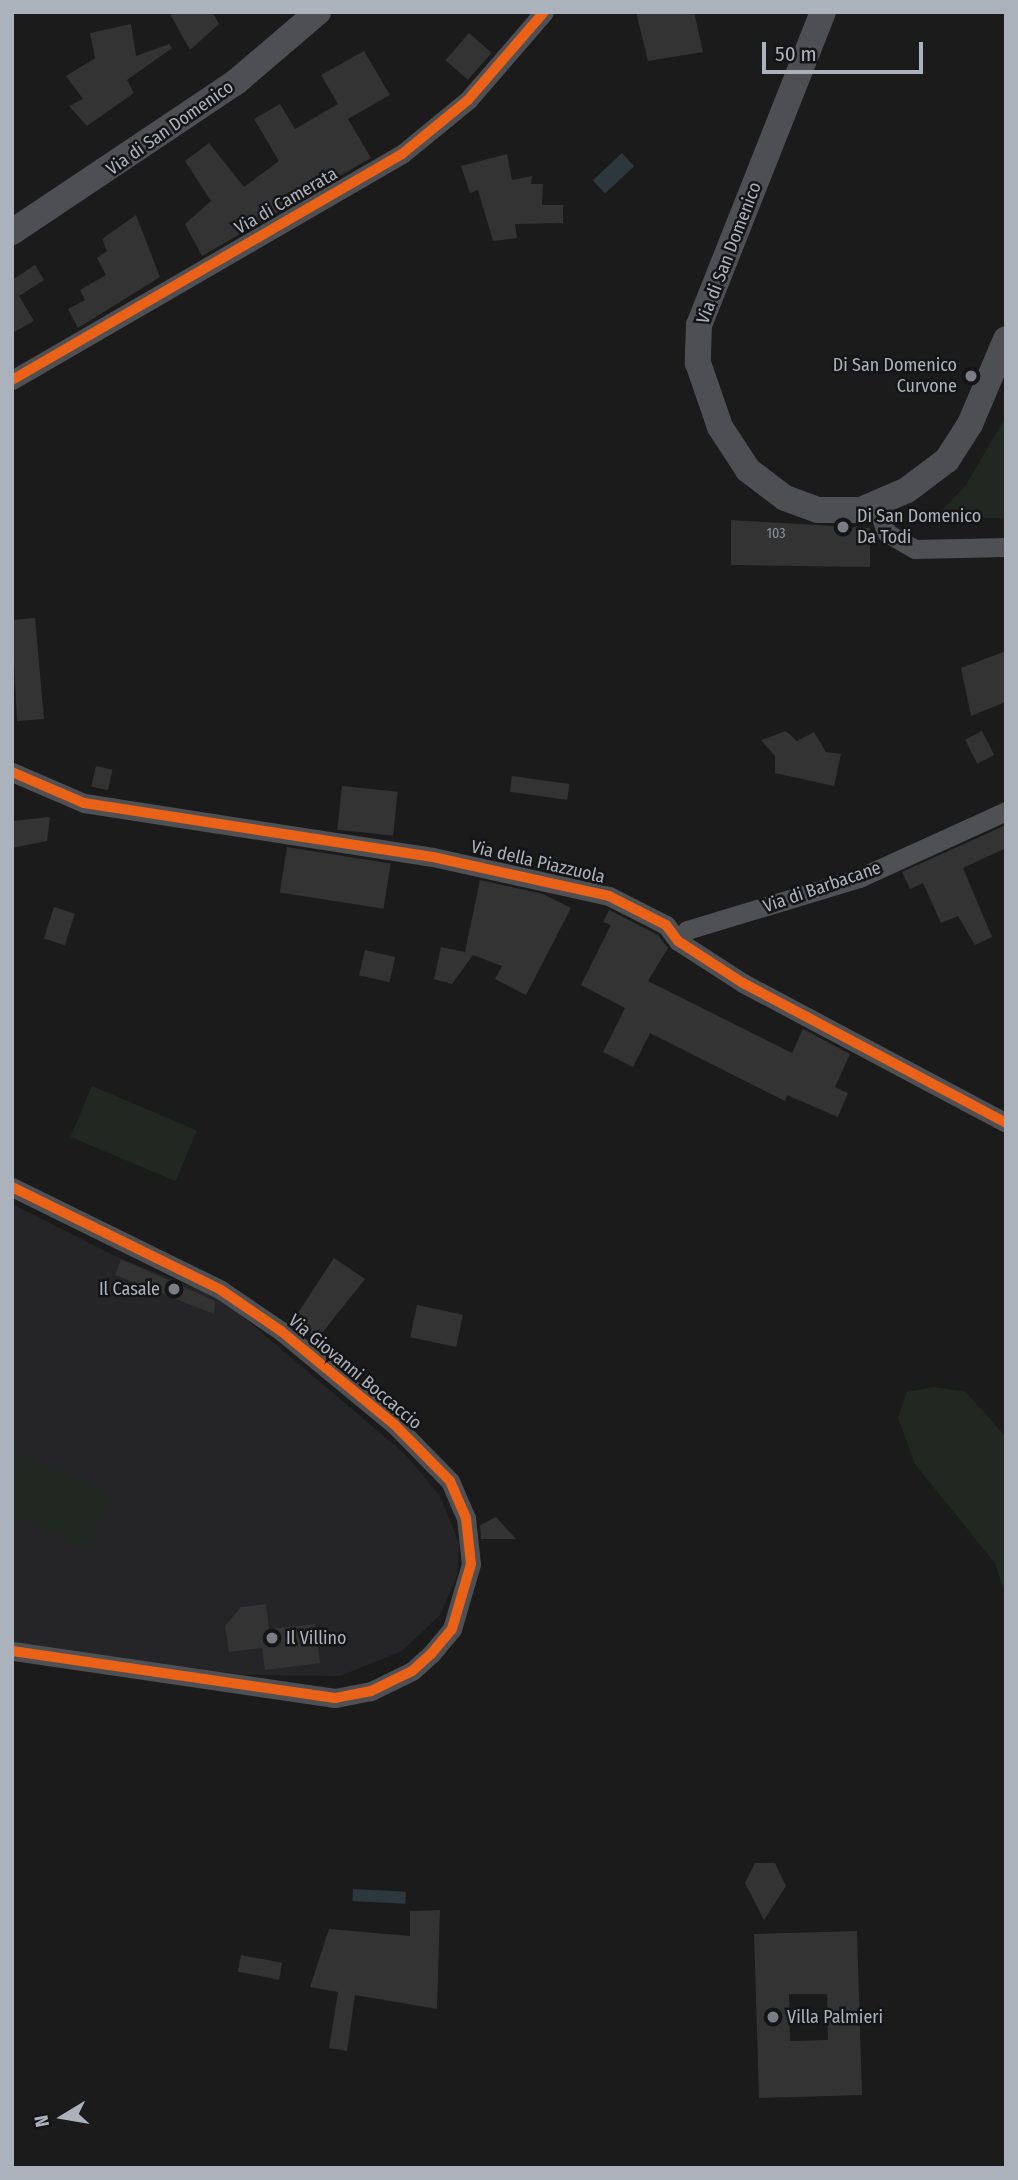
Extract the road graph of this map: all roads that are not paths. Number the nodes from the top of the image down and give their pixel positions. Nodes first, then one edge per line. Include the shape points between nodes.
1 (318, 12) edge
2 (544, 12) edge
3 (823, 12) edge
4 (12, 232) edge
5 (1006, 339) edge
6 (12, 380) edge
7 (876, 505) junction
8 (1006, 547) edge
9 (12, 772) edge
10 (1006, 811) edge
11 (678, 941) junction
12 (1006, 1123) edge
13 (12, 1187) edge
14 (12, 1651) edge

1 - 4 main road, Via di San Domenico via 236,82
2 - 6 street, Via di Camerata via 468,100 402,154
3 - 7 main road, Via di San Domenico via 713,285 699,325 698,363 705,398 748,470 785,498 818,510
5 - 7 main road, Via di San Domenico via 957,447 920,482
7 - 8 street via 887,533 915,549
9 - 11 street, Via della Piazzuola via 84,803 558,882 609,896 666,925
10 - 11 street, Via di Barbacane via 859,878 687,930
11 - 12 street, Via della Piazzuola
13 - 14 street, Via Giovanni Boccaccio via 221,1290 302,1348 394,1424 450,1481 466,1518 471,1563 458,1616 431,1654 412,1671 371,1691 335,1698

